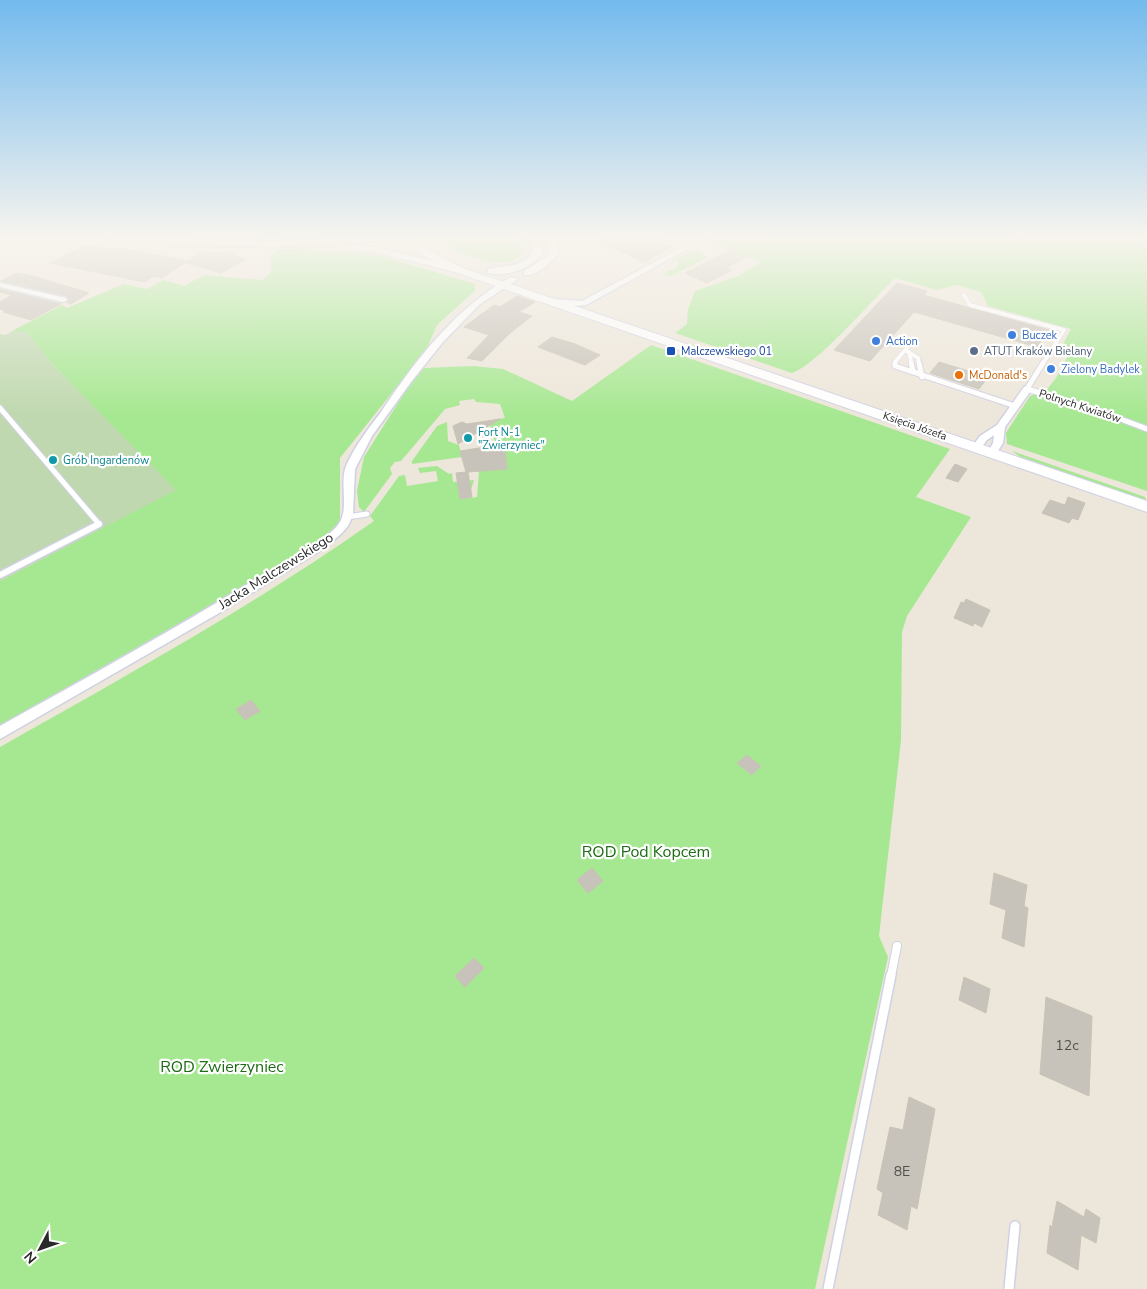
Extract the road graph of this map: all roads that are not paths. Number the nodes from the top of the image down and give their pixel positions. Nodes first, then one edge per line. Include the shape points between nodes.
1 (48, 296) edge
2 (486, 296) edge
3 (537, 296) edge
4 (555, 296) edge
5 (604, 296) edge
6 (965, 296) edge
7 (63, 300) dead end
8 (584, 308) junction
9 (911, 343) dead end
10 (907, 351) junction
11 (922, 376) junction
12 (1027, 390) junction
13 (1016, 406) junction
14 (0, 408) edge
15 (1000, 427) junction
16 (1147, 429) edge
17 (977, 447) junction
18 (993, 452) junction
19 (1147, 507) edge
20 (367, 514) dead end
21 (347, 517) junction
22 (0, 575) edge
23 (0, 734) edge
24 (896, 946) dead end
25 (1015, 1226) dead end
26 (828, 1289) edge
27 (1010, 1289) edge

1 - 7 street
2 - 21 street via 444,337 391,403 359,450 349,473
3 - 8 main road, Księcia Józefa
4 - 8 main road, Księcia Józefa
5 - 8 street
6 - 12 lane via 970,305 1064,330
8 - 17 main road, Księcia Józefa via 682,347
9 - 10 lane
10 - 11 lane via 913,371
10 - 11 lane via 895,366
11 - 13 lane
12 - 13 street, Polnych Kwiatów
12 - 16 lane, Polnych Kwiatów
13 - 15 street, Polnych Kwiatów
14 - 22 lane via 99,524
15 - 17 street, Polnych Kwiatów via 983,438
15 - 18 street, Polnych Kwiatów
17 - 18 main road, Księcia Józefa
18 - 19 main road, Księcia Józefa
20 - 21 lane
21 - 23 street, Jacka Malczewskiego via 337,532 280,570
24 - 26 lane
25 - 27 lane

